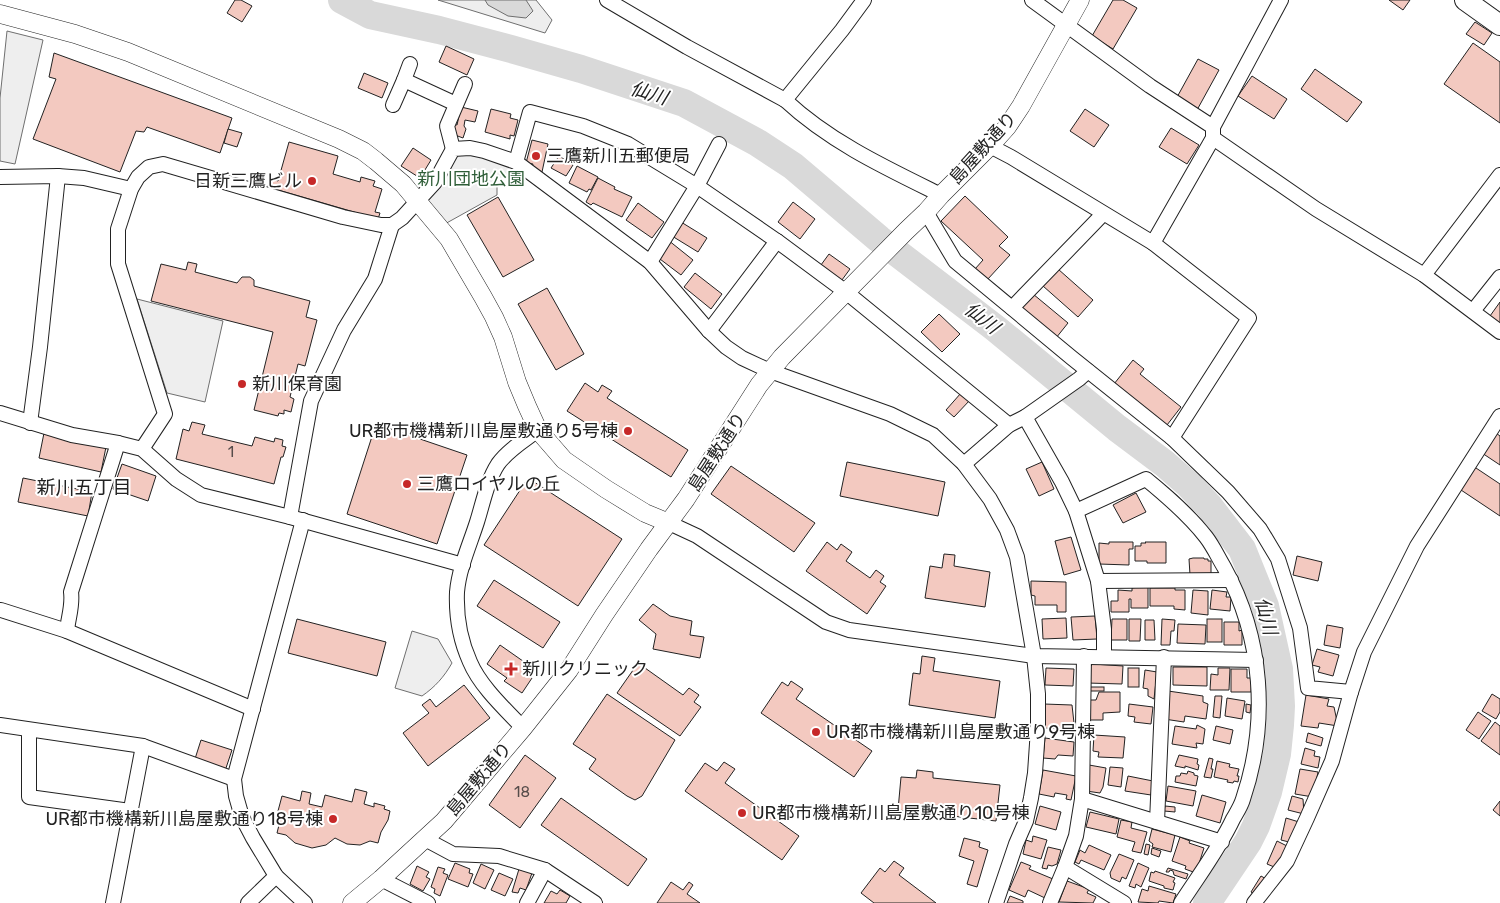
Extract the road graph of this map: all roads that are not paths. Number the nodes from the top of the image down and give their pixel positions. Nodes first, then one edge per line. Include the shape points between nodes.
1 (607, 0) edge
2 (864, 0) edge
3 (1032, 0) edge
4 (1080, 0) edge
5 (1280, 0) edge
6 (1465, 0) edge
7 (0, 14) edge
8 (1500, 25) edge
9 (1066, 26) junction
10 (410, 64) dead end
11 (404, 80) junction
12 (465, 84) dead end
13 (786, 100) junction
14 (456, 104) junction
15 (393, 105) dead end
16 (1213, 133) junction
17 (719, 144) dead end
18 (990, 146) junction
19 (454, 149) junction
20 (516, 162) junction
21 (58, 176) junction
22 (0, 177) edge
23 (1499, 178) edge
24 (697, 186) junction
25 (131, 188) junction
26 (941, 195) junction
27 (418, 202) junction
28 (926, 212) junction
29 (1103, 214) junction
30 (392, 225) junction
31 (777, 241) junction
32 (1153, 243) junction
33 (650, 262) junction
34 (1424, 275) junction
35 (1500, 277) edge
36 (846, 292) junction
37 (1012, 308) junction
38 (1473, 311) junction
39 (709, 331) junction
40 (1500, 332) edge
41 (770, 371) junction
42 (1084, 375) junction
43 (0, 413) edge
44 (1500, 416) edge
45 (1025, 417) junction
46 (30, 423) junction
47 (1010, 425) junction
48 (538, 430) junction
49 (1172, 438) junction
50 (118, 443) junction
51 (142, 449) junction
52 (964, 464) junction
53 (1076, 511) junction
54 (297, 518) junction
55 (669, 523) junction
56 (463, 565) junction
57 (1231, 580) junction
58 (1098, 581) junction
59 (1, 610) dead end
60 (67, 631) junction
61 (1034, 656) junction
62 (1084, 656) junction
63 (1104, 656) junction
64 (1164, 657) junction
65 (1256, 660) junction
66 (1351, 692) junction
67 (253, 709) junction
68 (0, 725) edge
69 (523, 728) junction
70 (29, 730) junction
71 (143, 746) junction
72 (234, 779) junction
73 (1082, 799) junction
74 (130, 811) junction
75 (1157, 822) junction
76 (425, 839) junction
77 (1222, 842) junction
78 (1065, 867) junction
79 (544, 870) junction
80 (276, 876) junction
81 (382, 879) junction
82 (113, 903) edge
83 (248, 903) edge
84 (305, 903) edge
85 (352, 903) edge
86 (428, 903) edge
87 (527, 903) edge
88 (595, 903) edge
89 (996, 903) edge
90 (1050, 903) edge
91 (1124, 903) edge
92 (1181, 903) edge
93 (1254, 903) edge

1 - 13 street
2 - 13 street
3 - 9 street
4 - 9 street, 島屋敷通り
5 - 16 street
6 - 8 main road
7 - 27 street via 128,52 339,139 376,161
9 - 16 street
9 - 18 street, 島屋敷通り via 1021,106
10 - 11 street
11 - 14 street
11 - 15 street
12 - 14 street
13 - 26 street via 860,154
14 - 19 street via 447,126
16 - 32 street
16 - 34 street via 1316,209
17 - 24 street
18 - 26 street, 島屋敷通り
18 - 29 street
19 - 20 street via 470,148
19 - 27 street via 435,182
20 - 24 street via 530,112 583,126 628,144
20 - 33 street
21 - 22 street
21 - 25 street
21 - 46 street
23 - 34 street
24 - 31 street
24 - 33 street
25 - 30 street via 149,167 163,164 343,217
25 - 51 street via 118,229 118,264 165,414
26 - 28 street, 島屋敷通り
27 - 30 street
27 - 48 street via 449,239 486,302 503,337 517,382
28 - 36 street, 島屋敷通り
28 - 37 street via 956,261
29 - 32 street
29 - 37 street
30 - 54 street via 375,280 344,330 311,401
31 - 36 street
31 - 39 street
32 - 49 street via 1249,318
33 - 39 street
34 - 38 street
35 - 38 street
36 - 41 street, 島屋敷通り
36 - 47 street
37 - 42 street
38 - 40 street
39 - 41 street via 742,358
41 - 52 street via 913,424 932,435
41 - 55 street, 島屋敷通り
42 - 45 street
42 - 49 street
43 - 46 street
44 - 66 street via 1417,546 1364,652
45 - 47 street
45 - 53 street
46 - 50 street
47 - 52 street
48 - 55 street via 564,460 645,513
48 - 56 street via 498,464
49 - 66 street via 1228,492 1260,529 1278,559 1300,628 1308,688
50 - 51 street
50 - 60 street via 72,592
51 - 54 street via 200,495
52 - 61 street via 990,499 1007,530 1016,557
53 - 57 street via 1146,479 1172,500 1206,538
53 - 58 street
54 - 56 street
54 - 67 street
55 - 61 street via 697,536 826,622 849,630
55 - 69 street, 島屋敷通り via 604,615 570,670
56 - 69 street via 457,590 457,612 471,665 484,685
57 - 58 street
57 - 65 street via 1251,633
58 - 63 street
59 - 60 street
60 - 67 street
61 - 62 street
61 - 89 street via 1038,694 1035,773 1026,821
62 - 63 street
62 - 73 street
63 - 64 street
64 - 65 street
64 - 75 street
65 - 77 street via 1260,709 1255,753 1243,800
66 - 93 street via 1332,761 1307,818 1287,861
67 - 72 street
68 - 70 street
69 - 76 street, 島屋敷通り
70 - 71 street
70 - 74 street via 29,797
71 - 72 street
71 - 74 street
72 - 80 street via 242,817
73 - 75 street
73 - 78 street via 1076,836
74 - 82 street
75 - 77 street
76 - 79 street via 453,854 498,856
76 - 81 street, 島屋敷通り
77 - 92 street
78 - 90 street
78 - 91 street
79 - 87 street
79 - 88 street
80 - 83 street
80 - 84 street
81 - 85 street, 島屋敷通り
81 - 86 street

